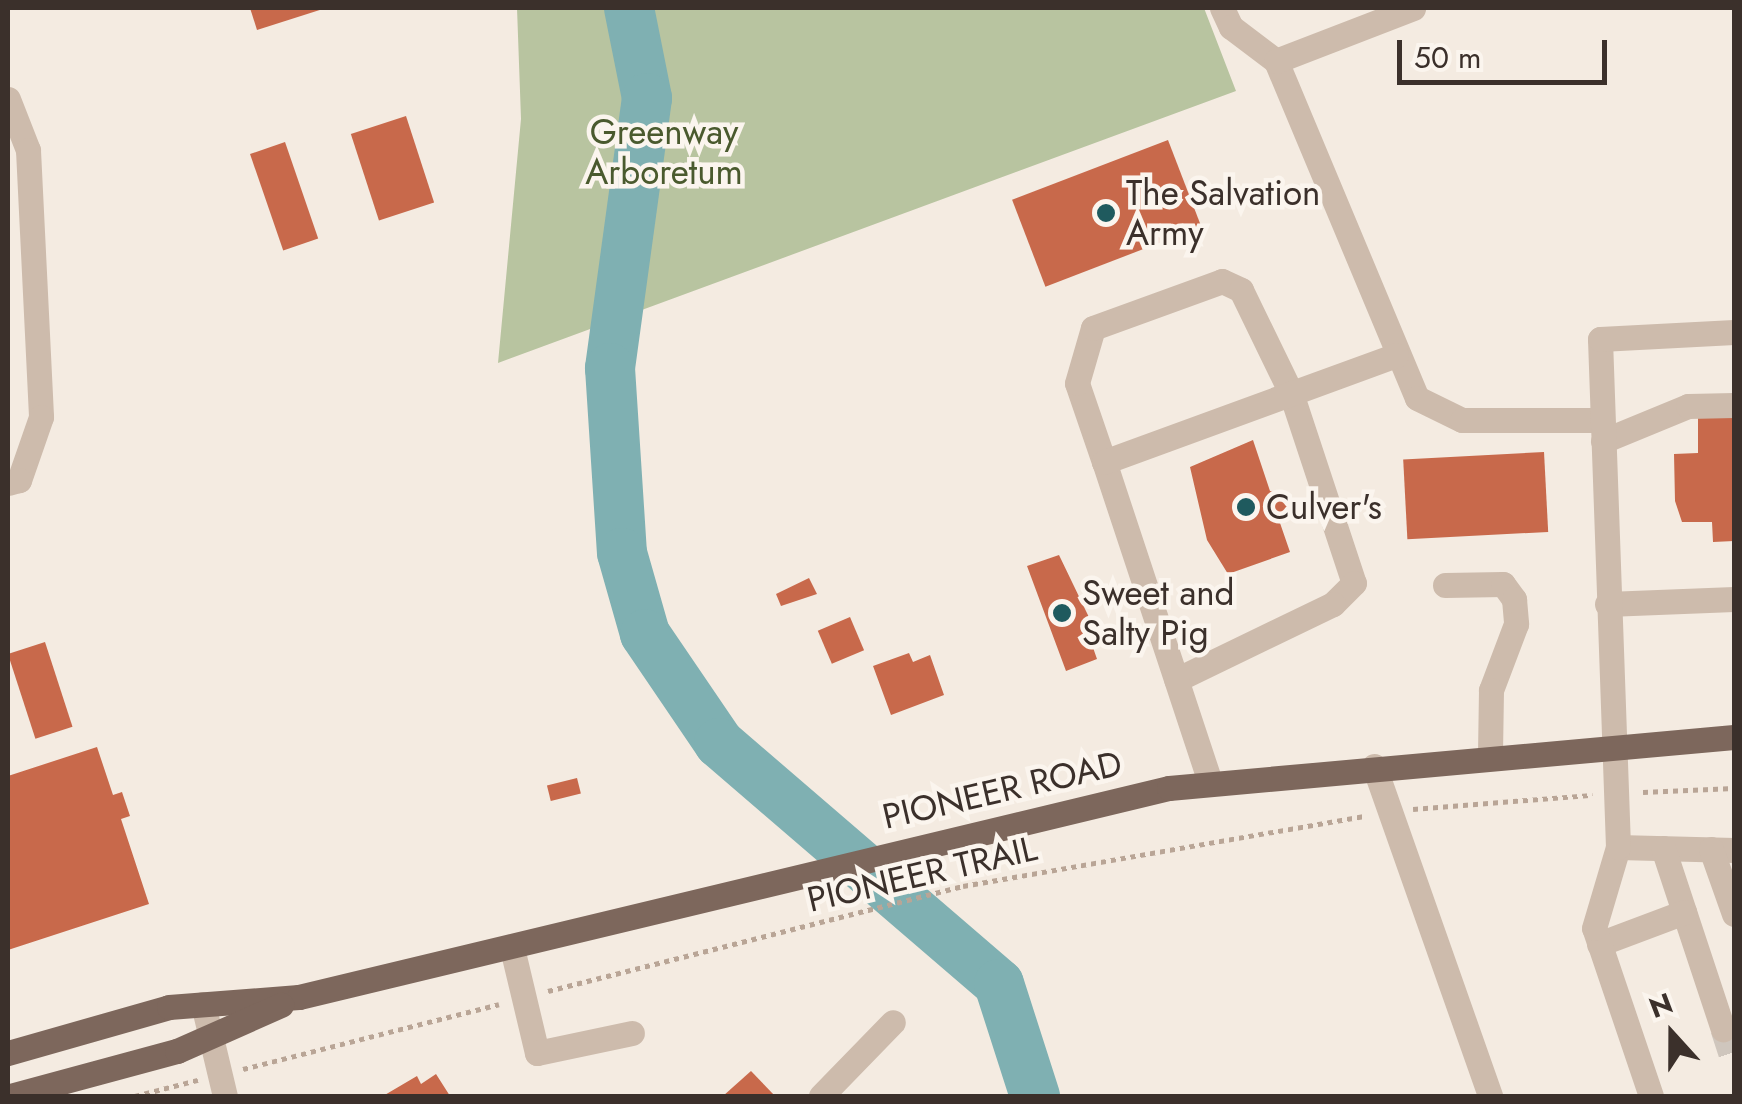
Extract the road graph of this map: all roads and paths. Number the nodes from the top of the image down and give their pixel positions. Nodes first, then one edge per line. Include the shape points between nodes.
1 (1222, 8) edge
2 (1414, 8) edge
3 (1276, 61) junction
4 (8, 98) edge
5 (1734, 332) edge
6 (1396, 355) junction
7 (1292, 393) junction
8 (1734, 405) edge
9 (1602, 431) junction
10 (1104, 462) junction
11 (8, 483) edge
12 (1445, 585) dead end
13 (1734, 599) edge
14 (1606, 604) junction
15 (1176, 680) junction
16 (1734, 736) edge
17 (1610, 746) junction
18 (1490, 755) junction
19 (1374, 766) junction
20 (1210, 782) junction
21 (1734, 788) edge
22 (1612, 794) junction
23 (1392, 811) junction
24 (1618, 847) junction
25 (1664, 848) junction
26 (1722, 849) edge
27 (1684, 912) junction
28 (1734, 914) edge
29 (1599, 944) junction
30 (512, 948) junction
31 (299, 997) junction
32 (524, 998) junction
33 (202, 1004) junction
34 (893, 1022) dead end
35 (1723, 1029) tunnel mouth
36 (632, 1033) dead end
37 (209, 1037) junction
38 (8, 1053) edge
39 (222, 1086) edge
40 (10, 1096) edge
41 (136, 1096) edge
42 (821, 1096) edge
43 (1490, 1096) edge
44 (1651, 1096) edge

1 - 3 street via 1231,28
2 - 3 street
3 - 6 street
4 - 11 street via 28,150 41,417 19,480
5 - 9 street via 1600,338
6 - 7 street
6 - 9 street via 1417,398 1442,416
7 - 10 street
7 - 10 street via 1256,312 1222,281 1119,316 1093,328 1077,383
7 - 15 street via 1354,583 1333,604
8 - 9 street via 1688,406
9 - 14 street
10 - 15 street
12 - 18 street via 1503,584 1514,598 1516,624 1491,690
13 - 14 street
14 - 17 street
15 - 20 street
16 - 17 main road, PIONEER ROAD
17 - 18 main road, PIONEER ROAD
17 - 22 street
18 - 19 main road, PIONEER ROAD
19 - 20 main road, PIONEER ROAD
19 - 23 street
20 - 30 main road, PIONEER ROAD via 920,842
21 - 22 path, PIONEER TRAIL
22 - 23 path, PIONEER TRAIL
22 - 24 street
23 - 32 path, PIONEER TRAIL via 963,886
23 - 43 street
24 - 25 street
24 - 29 street via 1594,928
25 - 26 street
25 - 27 street
26 - 28 street
27 - 29 street
27 - 35 street
29 - 44 street
30 - 31 main road, PIONEER ROAD
30 - 32 street
31 - 33 main road, PIONEER ROAD
31 - 37 main road, PIONEER ROAD
32 - 36 street via 537,1053
32 - 39 path, PIONEER TRAIL
33 - 37 street
33 - 38 main road, PIONEER ROAD
34 - 42 street
37 - 39 street
37 - 40 main road, PIONEER ROAD
39 - 41 path, PIONEER TRAIL

